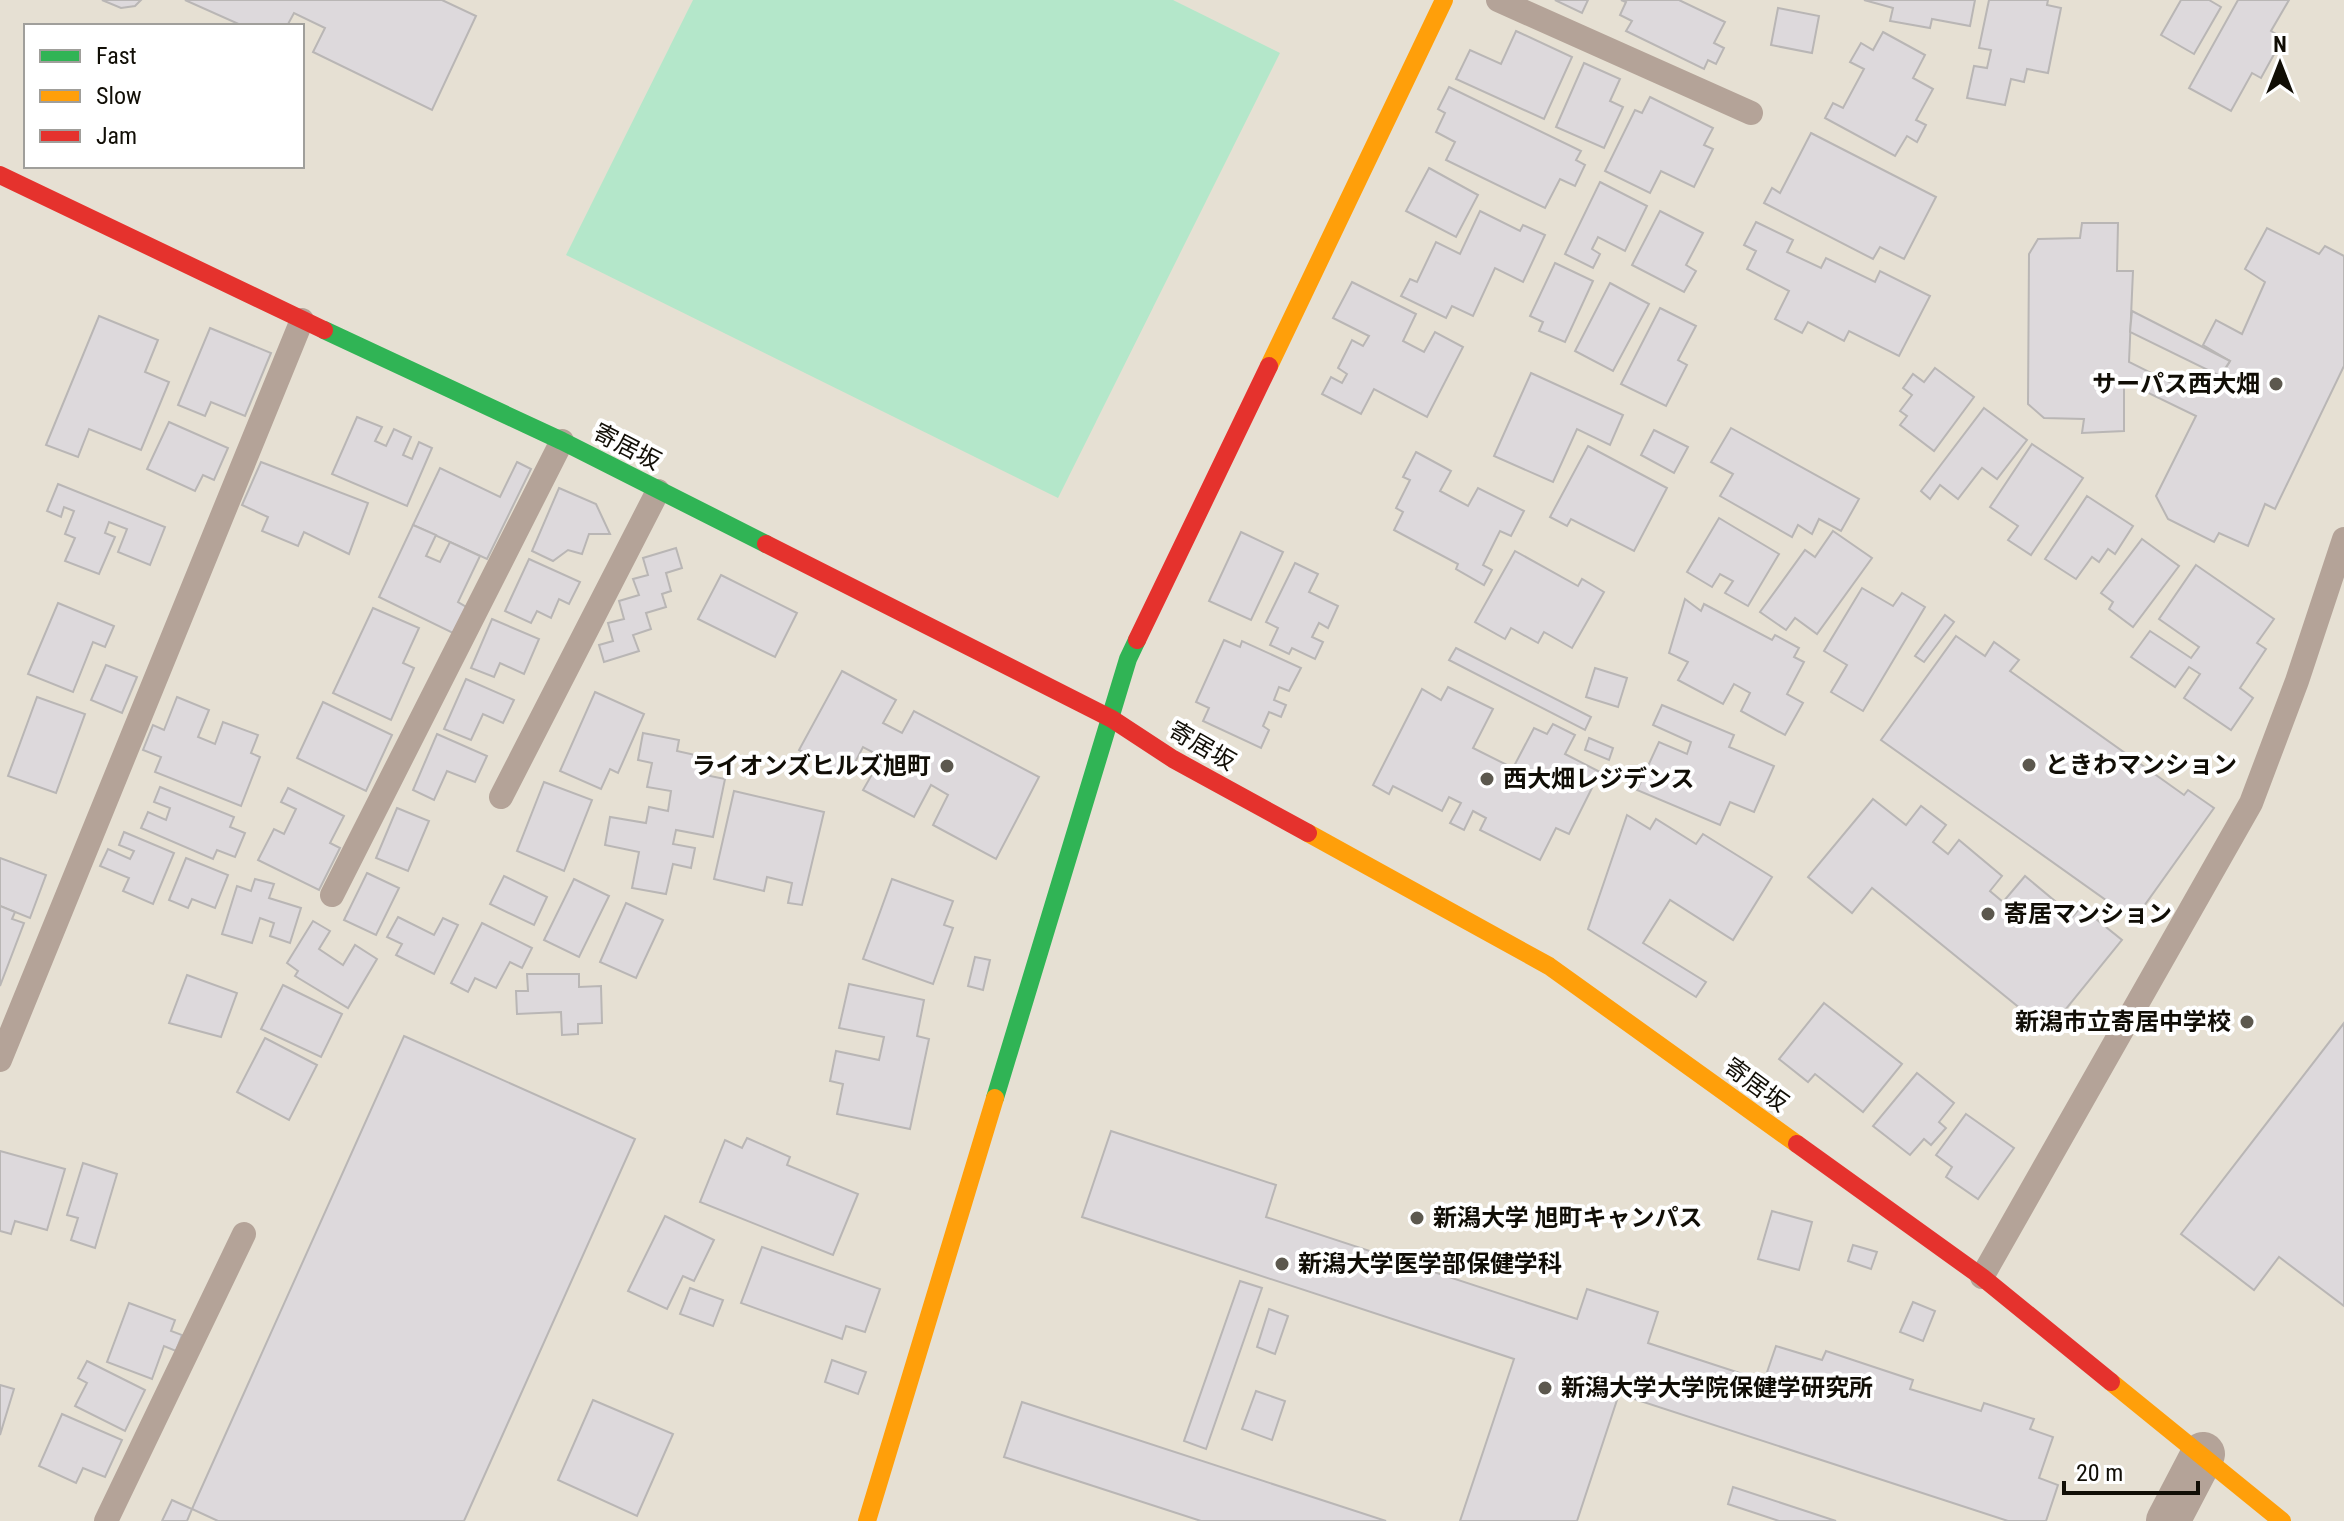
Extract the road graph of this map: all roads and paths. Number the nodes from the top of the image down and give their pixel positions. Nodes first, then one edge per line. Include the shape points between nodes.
1 (1444, 0) edge
2 (1498, 0) edge
3 (1751, 113) dead end
4 (0, 175) edge
5 (302, 320) junction
6 (562, 441) junction
7 (658, 491) junction
8 (2344, 539) edge
9 (1112, 719) junction
10 (501, 797) dead end
11 (332, 895) dead end
12 (0, 1060) edge
13 (244, 1234) dead end
14 (1982, 1277) junction
15 (2203, 1454) junction
16 (106, 1521) edge
17 (867, 1521) edge
18 (2168, 1521) edge
19 (2282, 1521) edge

1 - 9 street via 1128,659
2 - 3 lane
4 - 5 street, 寄居坂
5 - 6 street, 寄居坂
5 - 12 lane
6 - 7 street, 寄居坂
6 - 11 lane
7 - 9 street, 寄居坂
7 - 10 lane
8 - 14 lane via 2251,803
9 - 14 street, 寄居坂 via 1173,759 1549,966
9 - 17 street
13 - 16 lane
14 - 15 street, 寄居坂
15 - 18 street
15 - 19 street, 寄居坂

